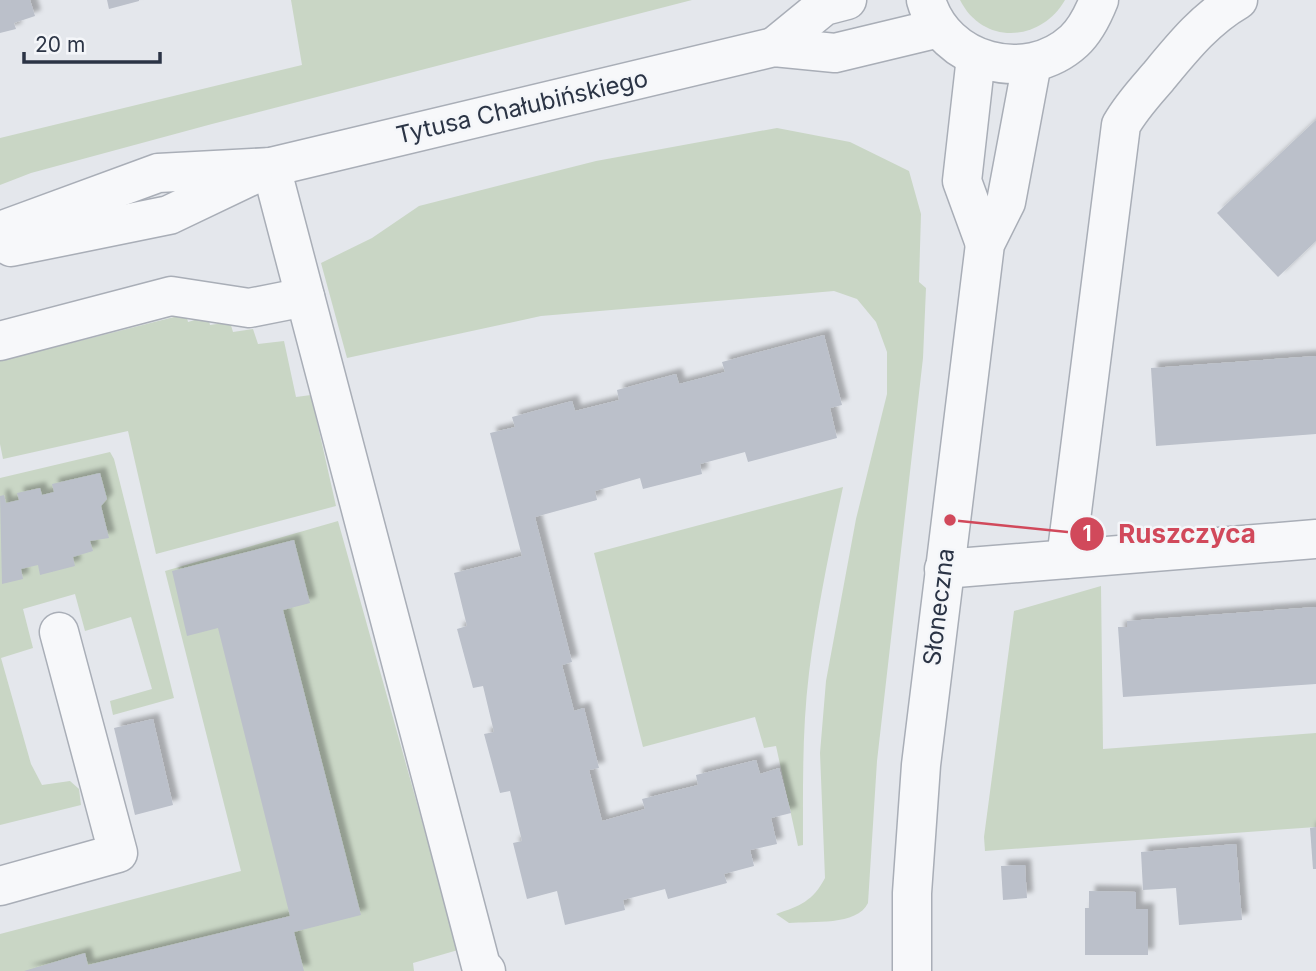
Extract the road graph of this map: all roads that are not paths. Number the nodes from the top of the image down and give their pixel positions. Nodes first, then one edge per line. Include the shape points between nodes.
1 (847, 0) edge
2 (1099, 0) edge
3 (1238, 0) edge
4 (933, 14) edge
5 (774, 47) junction
6 (976, 57) junction
7 (1031, 63) junction
8 (271, 167) junction
9 (0, 231) edge
10 (985, 244) junction
11 (0, 249) edge
12 (305, 297) junction
13 (0, 341) edge
14 (1316, 539) edge
15 (1066, 559) junction
16 (944, 569) junction
17 (59, 632) dead end
18 (0, 886) edge
19 (486, 971) edge
20 (912, 971) edge

1 - 5 street, Tytusa Chałubińskiego via 824,6
2 - 7 street via 1090,22 1074,41
3 - 15 street via 1192,36 1121,125
4 - 5 street, Tytusa Chałubińskiego via 835,52
4 - 6 street via 956,45
5 - 8 street, Tytusa Chałubińskiego
6 - 7 street via 1003,65
6 - 10 street, Słoneczna via 962,181
7 - 10 street, Słoneczna via 1006,202
8 - 9 street, Tytusa Chałubińskiego via 158,173
8 - 11 street, Tytusa Chałubińskiego via 169,215
8 - 12 street
10 - 16 street, Słoneczna
12 - 13 street via 250,308 171,296
12 - 19 street via 481,966
14 - 15 street
15 - 16 street
16 - 20 street, Słoneczna via 921,765
17 - 18 street via 118,853

